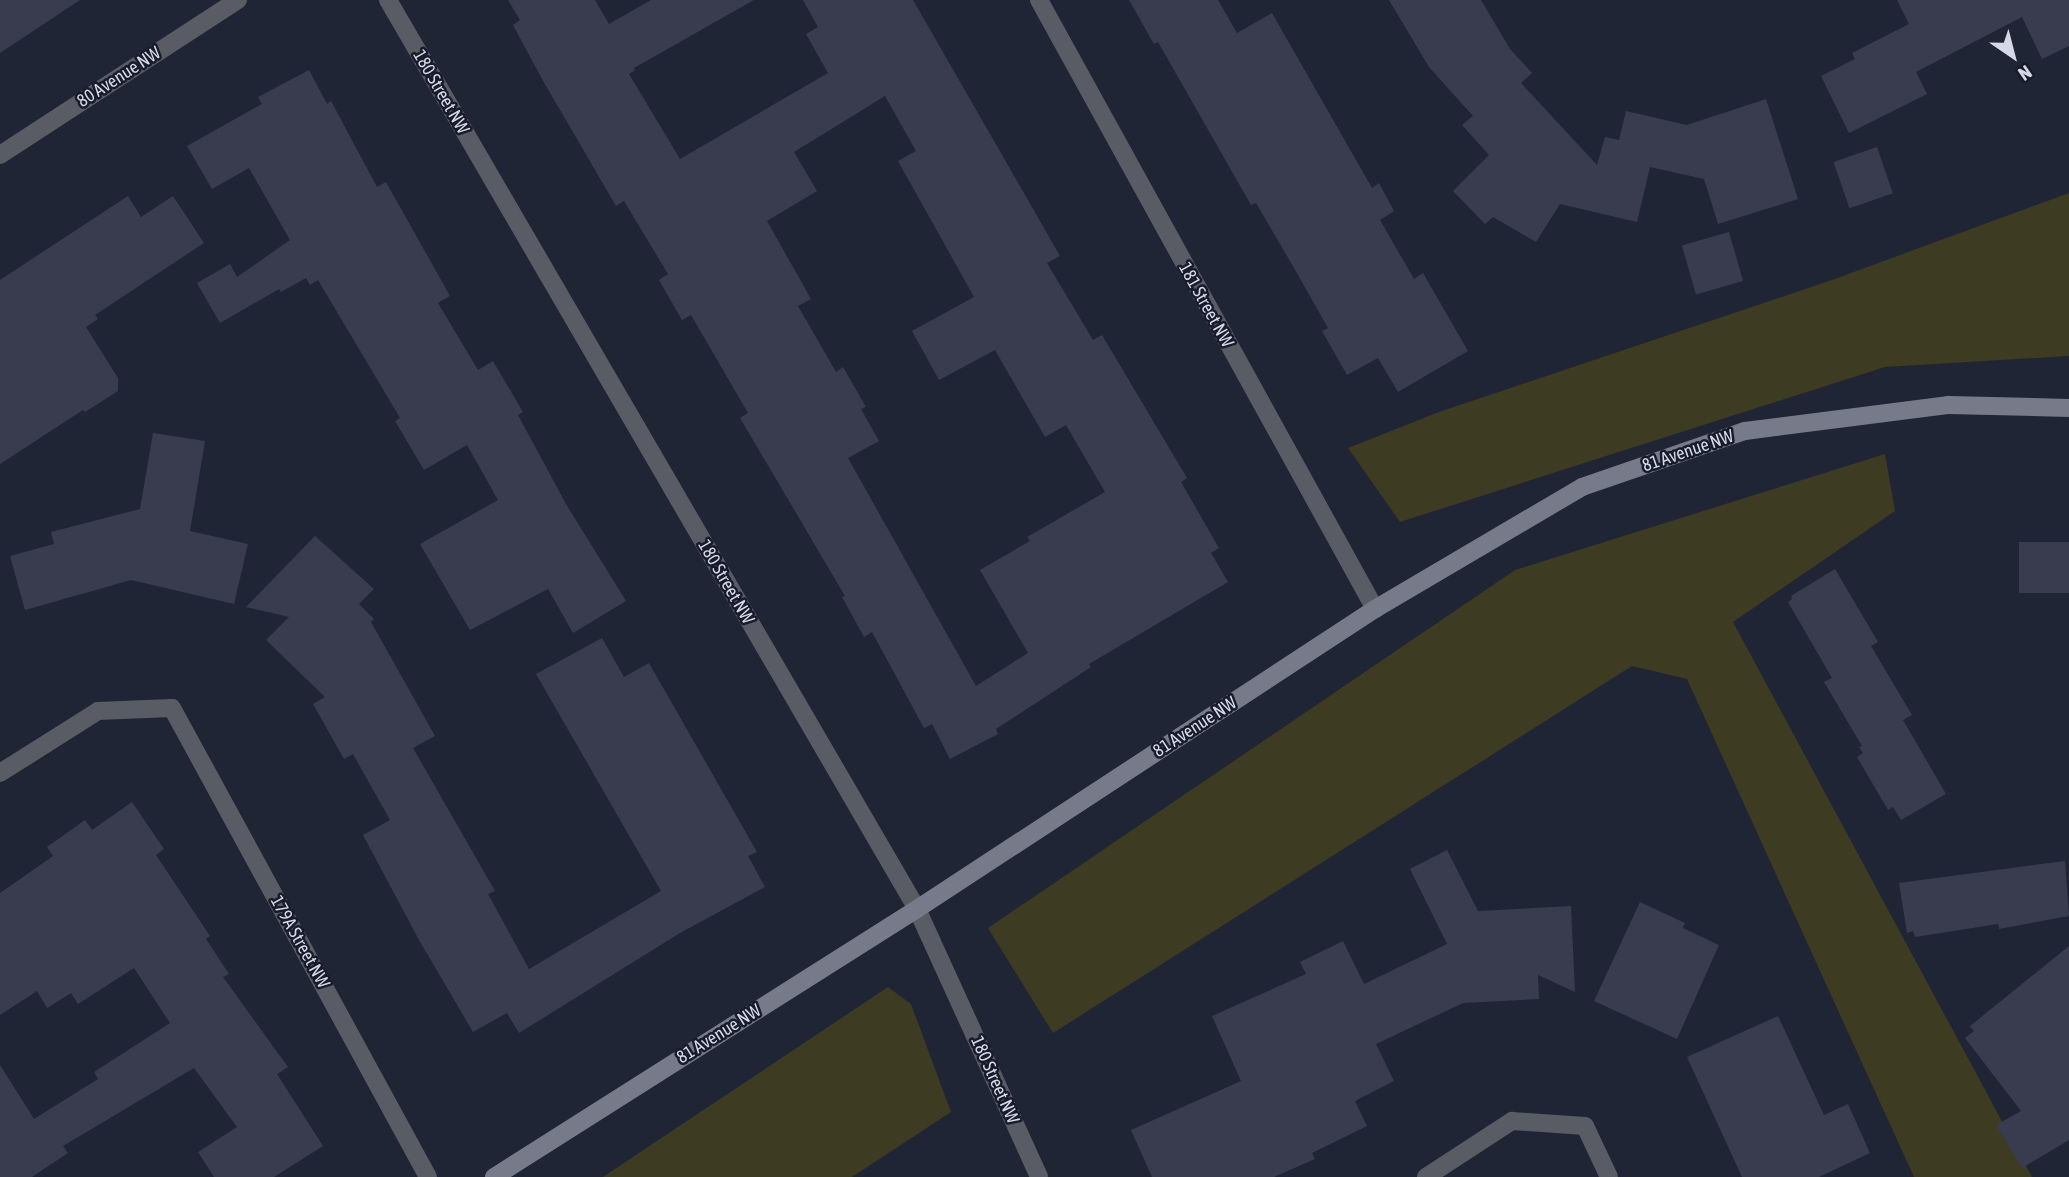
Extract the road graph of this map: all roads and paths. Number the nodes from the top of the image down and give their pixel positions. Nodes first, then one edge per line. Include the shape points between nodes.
1 (238, 0) edge
2 (388, 0) edge
3 (1039, 0) edge
4 (0, 155) edge
5 (2069, 408) edge
6 (1375, 609) junction
7 (0, 773) edge
8 (917, 909) junction
9 (428, 1177) edge
10 (494, 1177) edge
11 (1039, 1177) edge
12 (1426, 1177) edge
13 (1609, 1177) edge

1 - 4 street, 80 Avenue NW
2 - 8 street, 180 Street NW
3 - 6 street, 181 Street NW
5 - 6 street, 81 Avenue NW via 1949,405 1745,432 1582,487
6 - 8 street, 81 Avenue NW
7 - 9 street, 179A Street NW via 98,711 172,708
8 - 10 street, 81 Avenue NW
8 - 11 street, 180 Street NW
12 - 13 street via 1512,1121 1585,1126

